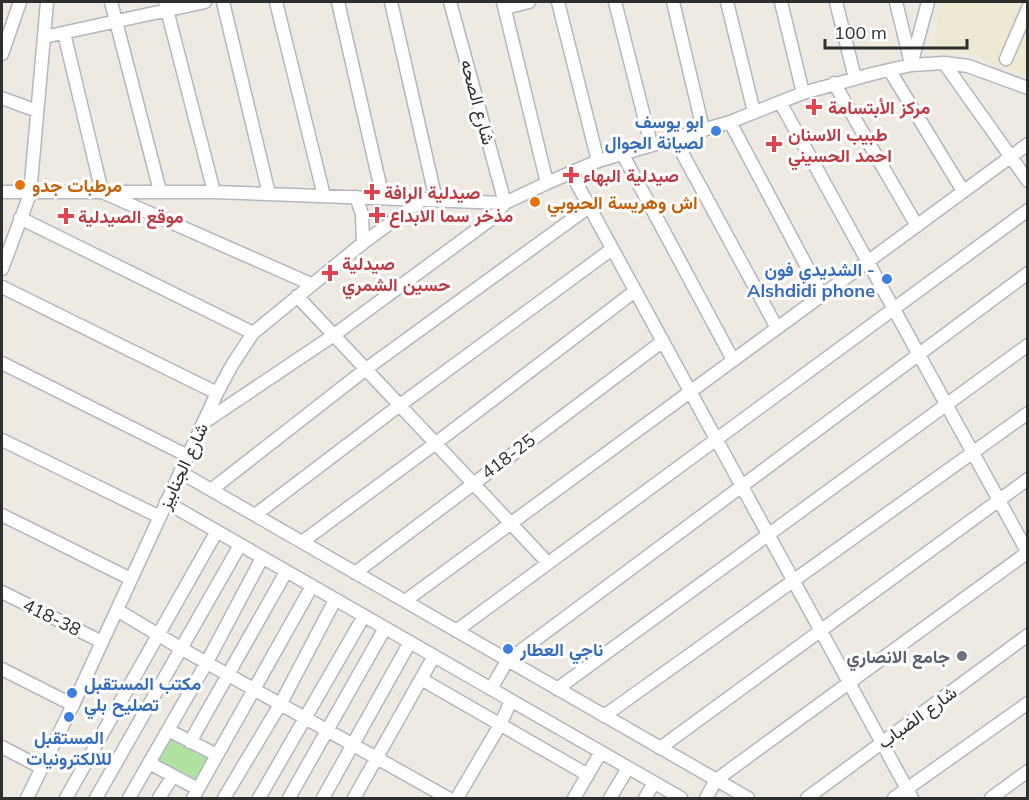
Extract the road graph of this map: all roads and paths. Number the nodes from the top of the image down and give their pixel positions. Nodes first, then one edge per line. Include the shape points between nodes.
1 (20, 2) edge
2 (47, 2) edge
3 (111, 2) edge
4 (205, 2) edge
5 (223, 2) edge
6 (276, 2) edge
7 (338, 2) edge
8 (391, 2) edge
9 (450, 2) edge
10 (530, 2) edge
11 (558, 2) edge
12 (615, 2) edge
13 (673, 2) edge
14 (727, 2) edge
15 (782, 2) edge
16 (836, 2) edge
17 (896, 2) edge
18 (928, 2) edge
19 (504, 5) edge
20 (166, 6) edge
21 (1028, 8) edge
22 (116, 21) junction
23 (64, 33) junction
24 (44, 37) junction
25 (2, 54) edge
26 (1006, 59) dead end
27 (944, 63) junction
28 (911, 66) junction
29 (890, 71) junction
30 (855, 78) junction
31 (834, 84) junction
32 (1028, 88) edge
33 (803, 93) junction
34 (2, 98) edge
35 (780, 102) junction
36 (37, 111) junction
37 (754, 112) junction
38 (730, 122) junction
39 (704, 129) junction
40 (674, 138) junction
41 (651, 144) junction
42 (1028, 144) edge
43 (623, 155) junction
44 (1010, 157) junction
45 (598, 161) junction
46 (571, 173) junction
47 (1028, 182) edge
48 (547, 183) junction
49 (160, 191) junction
50 (963, 191) junction
51 (2, 192) edge
52 (102, 192) junction
53 (214, 192) junction
54 (30, 194) junction
55 (269, 194) junction
56 (324, 196) junction
57 (356, 197) junction
58 (383, 198) junction
59 (430, 200) junction
60 (505, 203) junction
61 (590, 207) junction
62 (1028, 210) edge
63 (21, 218) junction
64 (917, 226) junction
65 (363, 243) junction
66 (612, 249) junction
67 (868, 262) junction
68 (2, 269) edge
69 (1028, 273) edge
70 (311, 284) junction
71 (2, 287) edge
72 (635, 291) junction
73 (822, 295) junction
74 (297, 296) junction
75 (893, 308) junction
76 (777, 328) junction
77 (253, 333) junction
78 (334, 335) junction
79 (663, 341) junction
80 (1028, 345) edge
81 (918, 355) junction
82 (733, 360) junction
83 (2, 363) edge
84 (366, 369) junction
85 (691, 392) junction
86 (217, 393) junction
87 (946, 404) junction
88 (399, 405) junction
89 (1028, 413) edge
90 (202, 424) junction
91 (717, 439) junction
92 (2, 440) edge
93 (436, 443) junction
94 (972, 452) junction
95 (188, 456) junction
96 (180, 472) junction
97 (1028, 479) edge
98 (473, 483) junction
99 (742, 486) junction
100 (211, 490) junction
101 (999, 500) junction
102 (166, 502) junction
103 (2, 515) edge
104 (255, 515) junction
105 (160, 517) junction
106 (511, 523) junction
107 (217, 531) junction
108 (768, 535) junction
109 (302, 542) junction
110 (240, 545) junction
111 (1027, 552) edge
112 (262, 558) junction
113 (548, 563) junction
114 (286, 572) junction
115 (355, 573) junction
116 (131, 579) junction
117 (793, 580) junction
118 (312, 586) junction
119 (2, 592) edge
120 (335, 600) junction
121 (405, 601) junction
122 (117, 610) junction
123 (364, 616) junction
124 (385, 628) junction
125 (456, 631) junction
126 (821, 631) junction
127 (159, 635) junction
128 (1028, 635) edge
129 (102, 642) junction
130 (410, 642) junction
131 (182, 649) junction
132 (434, 656) junction
133 (507, 661) junction
134 (207, 662) junction
135 (2, 669) edge
136 (229, 674) junction
137 (421, 680) junction
138 (850, 682) junction
139 (256, 689) junction
140 (491, 689) junction
141 (557, 689) junction
142 (511, 701) junction
143 (281, 703) junction
144 (1028, 703) edge
145 (73, 705) junction
146 (604, 716) junction
147 (305, 717) junction
148 (500, 725) junction
149 (327, 729) junction
150 (168, 730) junction
151 (190, 741) junction
152 (882, 743) junction
153 (353, 744) junction
154 (2, 747) edge
155 (660, 748) junction
156 (601, 752) junction
157 (218, 756) junction
158 (377, 757) junction
159 (149, 763) junction
160 (42, 768) junction
161 (628, 768) junction
162 (1028, 771) edge
163 (588, 775) junction
164 (172, 776) junction
165 (716, 780) junction
166 (654, 783) junction
167 (195, 794) edge
168 (910, 794) edge
169 (440, 797) edge
170 (676, 797) edge
171 (27, 798) edge
172 (66, 798) edge
173 (96, 798) edge
174 (129, 798) edge
175 (159, 798) edge
176 (224, 798) edge
177 (259, 798) edge
178 (289, 798) edge
179 (323, 798) edge
180 (354, 798) edge
181 (457, 798) edge
182 (574, 798) edge
183 (610, 798) edge
184 (645, 798) edge
185 (706, 798) edge
186 (748, 798) edge
187 (807, 798) edge
188 (894, 798) edge
189 (991, 798) edge

1 - 25 street
2 - 24 street
3 - 22 street
4 - 20 street
5 - 55 street
6 - 56 street
7 - 58 street
8 - 59 street
9 - 60 street, شارع الصحه
10 - 19 street
11 - 45 street
12 - 41 street
13 - 39 street
14 - 37 street
15 - 33 street
16 - 30 street
17 - 28 street
18 - 28 street
19 - 48 street
20 - 22 street
20 - 53 street
21 - 26 street
22 - 23 street
22 - 49 street
23 - 24 street
23 - 52 street
24 - 36 street
27 - 28 street
27 - 32 street via 968,66
27 - 44 street
28 - 29 street
29 - 30 street
29 - 50 street
30 - 31 street
31 - 33 street
31 - 64 street
33 - 35 street
34 - 36 street
35 - 37 street
35 - 67 street
36 - 54 street
37 - 38 street
38 - 39 street
38 - 73 street
39 - 40 street
40 - 41 street
40 - 76 street
41 - 43 street
42 - 44 street
43 - 45 street
43 - 82 street
44 - 47 street
44 - 50 street
45 - 46 street
46 - 48 street
46 - 61 street
48 - 60 street
49 - 52 street
49 - 53 street
50 - 64 street
51 - 54 street
52 - 54 street
52 - 70 street
53 - 55 street
54 - 63 street
55 - 56 street
56 - 57 street
57 - 58 street
57 - 65 street via 362,214
58 - 59 street
59 - 60 street
59 - 65 street, شارع الجنابيز
60 - 78 street via 494,217
61 - 66 street
61 - 84 street
62 - 75 street
63 - 68 street
63 - 77 street
64 - 67 street
65 - 70 street, شارع الجنابيز
66 - 72 street
66 - 88 street
67 - 73 street
67 - 75 street
69 - 81 street
70 - 74 street, شارع الجنابيز
71 - 86 street
72 - 79 street
72 - 93 street
73 - 76 street
74 - 77 street, شارع الجنابيز
74 - 78 street
75 - 81 street
75 - 91 street
76 - 82 street
77 - 86 street, شارع الجنابيز
78 - 84 street
78 - 90 street
79 - 85 street
79 - 98 street, 418-25
80 - 87 street
81 - 87 street
81 - 99 street
82 - 85 street
83 - 95 street
84 - 88 street
84 - 100 street
85 - 91 street
85 - 106 street
86 - 90 street, شارع الجنابيز
87 - 94 street
87 - 108 street
88 - 93 street
88 - 104 street
89 - 94 street
90 - 95 street, شارع الجنابيز
91 - 99 street
91 - 113 street
92 - 105 street
93 - 98 street
93 - 109 street
94 - 101 street
94 - 117 street
95 - 96 street, شارع الجنابيز
96 - 100 street
96 - 102 street, شارع الجنابيز
97 - 101 street
98 - 106 street
98 - 115 street, 418-25
99 - 108 street
99 - 133 street
100 - 104 street
101 - 111 street
101 - 126 street
102 - 105 street, شارع الجنابيز
102 - 107 street
103 - 116 street
104 - 109 street
105 - 116 street, شارع الجنابيز
106 - 113 street
106 - 121 street
107 - 110 street
107 - 127 street
108 - 117 street
108 - 141 street
109 - 115 street
110 - 112 street
110 - 131 street
111 - 138 street
112 - 114 street
112 - 134 street
113 - 125 street
114 - 118 street
114 - 136 street
115 - 121 street
116 - 122 street, شارع الجنابيز
117 - 126 street
117 - 146 street
118 - 120 street
118 - 139 street
119 - 129 street, 418-38
120 - 123 street
120 - 143 street
121 - 125 street
122 - 127 street
122 - 129 street, شارع الجنابيز
123 - 124 street
123 - 147 street
124 - 130 street
124 - 149 street
125 - 133 street
126 - 138 street
126 - 155 street
127 - 131 street
127 - 172 street
128 - 152 street, شارع الضباب
129 - 145 street, شارع الجنابيز
130 - 132 street
130 - 153 street
131 - 134 street
131 - 173 street
132 - 137 street
132 - 140 street
133 - 140 street
133 - 141 street
134 - 136 street
134 - 150 street
135 - 145 street
136 - 139 street
136 - 151 street
137 - 148 street
137 - 158 street
138 - 152 street
138 - 165 street
139 - 143 street
139 - 157 street
140 - 142 street
141 - 146 street
142 - 148 street
142 - 156 street
143 - 147 street
143 - 176 street
144 - 168 street
145 - 160 street, شارع الجنابيز
146 - 155 street
147 - 149 street
147 - 177 street
148 - 163 street
148 - 181 street
149 - 153 street
149 - 178 street
150 - 151 street
150 - 159 street
151 - 157 street
152 - 168 street
152 - 187 street, شارع الضباب
153 - 158 street
153 - 179 street
154 - 160 street
155 - 165 street
156 - 161 street
156 - 163 street
157 - 167 street
158 - 169 street
158 - 180 street
159 - 164 street
159 - 174 street
160 - 171 street, شارع الجنابيز
161 - 166 street
161 - 183 street
162 - 189 street
163 - 182 street
164 - 167 street
164 - 175 street
165 - 185 street
165 - 186 street
166 - 170 street
166 - 184 street
168 - 188 street

